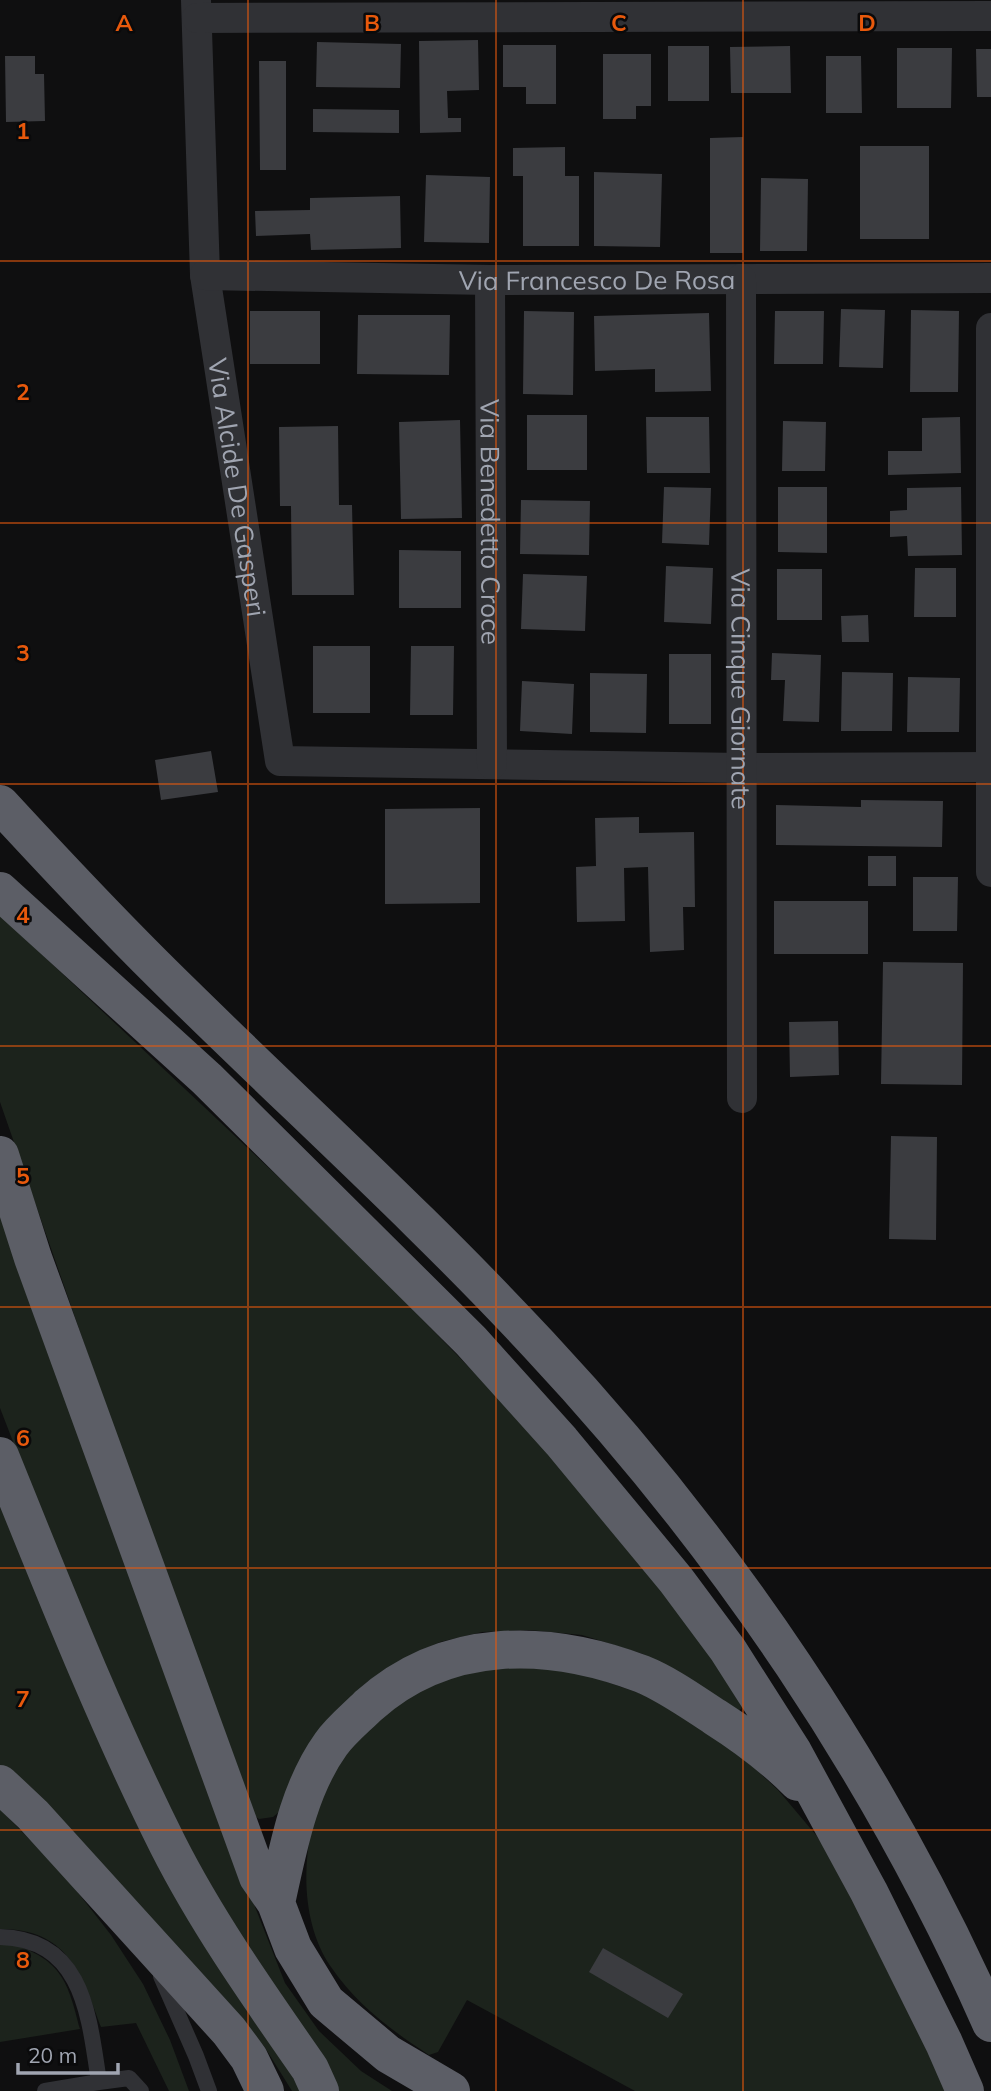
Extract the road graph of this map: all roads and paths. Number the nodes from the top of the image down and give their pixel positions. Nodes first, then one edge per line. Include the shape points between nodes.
1 (197, 9) edge
2 (748, 9) edge
3 (991, 16) edge
4 (205, 275) junction
5 (991, 278) edge
6 (741, 279) junction
7 (490, 280) junction
8 (991, 328) edge
9 (492, 764) junction
10 (990, 767) edge
11 (742, 768) junction
12 (0, 804) edge
13 (991, 872) edge
14 (0, 891) edge
15 (742, 1098) dead end
16 (0, 1155) edge
17 (0, 1456) edge
18 (0, 1784) edge
19 (820, 1805) junction
20 (276, 1903) junction
21 (0, 1937) edge
22 (144, 1938) junction
23 (991, 2024) edge
24 (99, 2082) junction
25 (45, 2091) edge
26 (141, 2091) edge
27 (209, 2091) edge
28 (265, 2091) edge
29 (320, 2091) edge
30 (451, 2091) edge
31 (965, 2091) edge

1 - 2 street
1 - 4 street, Via Alcide De Gasperi
2 - 3 street
4 - 7 street, Via Francesco De Rosa
4 - 9 street, Via Alcide De Gasperi via 280,761
5 - 6 street, Via Francesco De Rosa
6 - 7 street, Via Francesco De Rosa
6 - 11 street, Via Cinque Giornate
7 - 9 street, Via Benedetto Croce
8 - 10 street
9 - 11 street, Via Alcide De Gasperi
10 - 11 street, Via Alcide De Gasperi
10 - 13 street
11 - 15 street, Via Cinque Giornate
12 - 23 highway via 180,992 468,1270 615,1429 685,1514 814,1695 925,1887
14 - 19 highway via 216,1088 471,1341 561,1441 728,1650 793,1752
16 - 20 highway via 33,1258 258,1877
17 - 29 highway via 78,1649 169,1846 212,1923
18 - 22 highway
19 - 20 highway via 780,1763 737,1731 644,1675 552,1650 506,1649 459,1656 421,1669 386,1691 332,1743 313,1774 298,1814
19 - 31 highway via 869,1892
20 - 30 highway via 293,1948 326,2002 388,2054
21 - 24 lane via 45,1947 66,1967 83,2001
22 - 27 lane
22 - 28 highway via 229,2031
24 - 25 lane
24 - 26 lane via 130,2077

